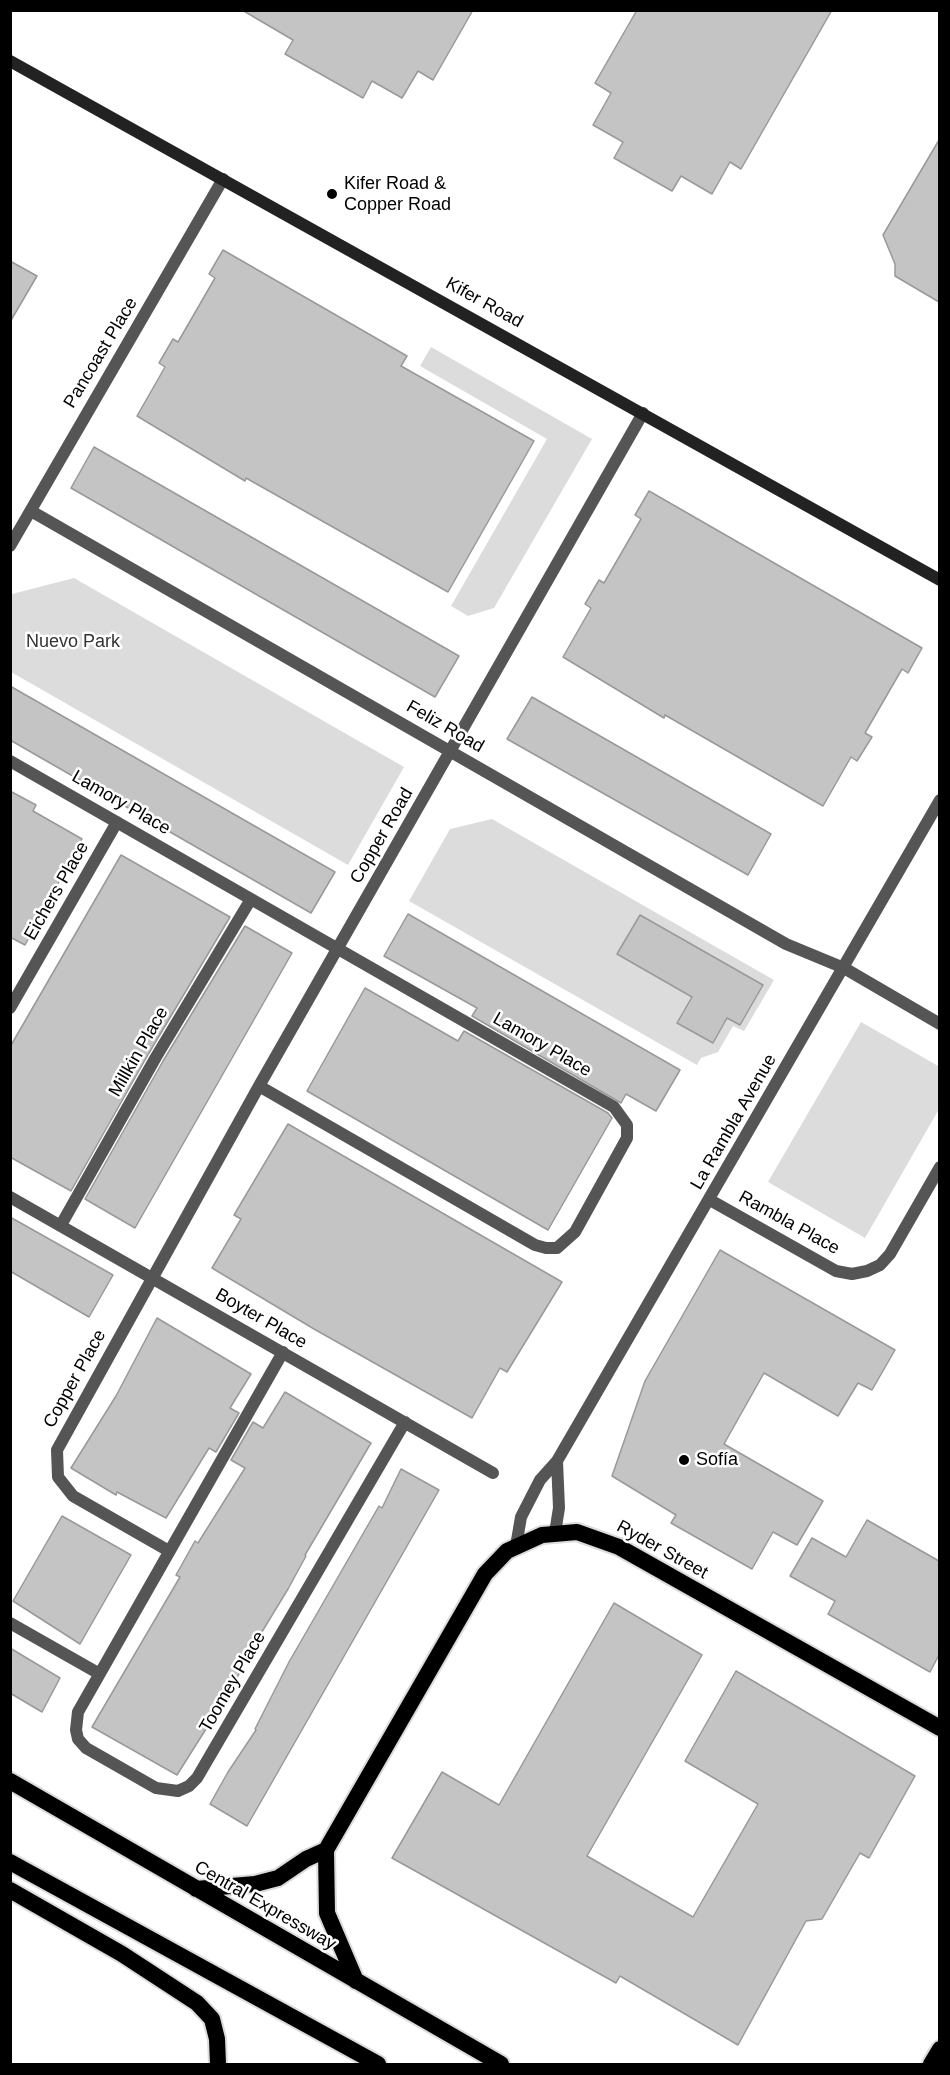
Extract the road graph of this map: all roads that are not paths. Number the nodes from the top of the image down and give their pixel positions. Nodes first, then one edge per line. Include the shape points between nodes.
1 (10, 61) edge
2 (223, 179) junction
3 (643, 413) junction
4 (31, 511) junction
5 (10, 546) edge
6 (939, 580) edge
7 (451, 751) junction
8 (10, 761) edge
9 (939, 800) edge
10 (117, 822) junction
11 (251, 899) junction
12 (339, 950) junction
13 (844, 968) junction
14 (10, 1008) edge
15 (939, 1024) edge
16 (259, 1086) junction
17 (939, 1167) edge
18 (10, 1197) edge
19 (711, 1200) junction
20 (61, 1226) junction
21 (151, 1277) junction
22 (283, 1352) junction
23 (405, 1422) junction
24 (557, 1461) junction
25 (493, 1473) dead end
26 (555, 1533) junction
27 (516, 1546) junction
28 (169, 1551) junction
29 (10, 1623) edge
30 (98, 1673) junction
31 (939, 1728) edge
32 (10, 1781) edge
33 (326, 1850) junction
34 (10, 1862) edge
35 (196, 1889) junction
36 (10, 1890) edge
37 (356, 1981) junction
38 (939, 2049) edge
39 (218, 2064) edge
40 (378, 2064) edge
41 (501, 2064) edge
42 (931, 2064) edge

1 - 2 main road, Kifer Road
2 - 3 main road, Kifer Road
2 - 4 street, Pancoast Place
3 - 6 main road, Kifer Road
3 - 7 street, Copper Road
4 - 5 street, Pancoast Place
4 - 7 street, Feliz Road
7 - 12 street, Copper Road
7 - 13 street, Feliz Road via 786,944
8 - 10 street, Lamory Place
9 - 13 street, La Rambla Avenue
10 - 11 street, Lamory Place
10 - 14 street, Eichers Place
11 - 12 street, Lamory Place
11 - 20 street, Millkin Place
12 - 16 street, Copper Road
12 - 16 street, Lamory Place via 623,1115 627,1125 624,1148 575,1232 557,1248 535,1245
13 - 15 street
13 - 19 street, La Rambla Avenue
16 - 21 street, Copper Road
17 - 19 street, Rambla Place via 890,1254 880,1265 852,1274 836,1271
18 - 20 street, Boyter Place
19 - 24 street, La Rambla Avenue
20 - 21 street, Boyter Place
21 - 22 street, Boyter Place
21 - 28 street, Copper Place via 64,1435 55,1465 57,1477 74,1496
22 - 23 street, Boyter Place
22 - 28 street, Toomey Place
23 - 25 street, Boyter Place
23 - 30 street, Toomey Place via 204,1768 189,1786 178,1791 156,1788 86,1748 78,1739 78,1712
24 - 26 street via 559,1508
24 - 27 street, La Rambla Avenue via 540,1480 521,1517
26 - 27 highway, Ryder Street
26 - 31 highway, Ryder Street via 588,1534 619,1547
27 - 33 highway, Ryder Street via 496,1562 475,1590
28 - 30 street, Toomey Place
29 - 30 street
32 - 35 highway, Central Expressway
33 - 35 highway via 278,1878
33 - 37 highway via 327,1913
34 - 40 highway
35 - 37 highway, Central Expressway
36 - 39 highway via 197,2002 212,2019
37 - 41 highway, Central Expressway
38 - 42 highway

